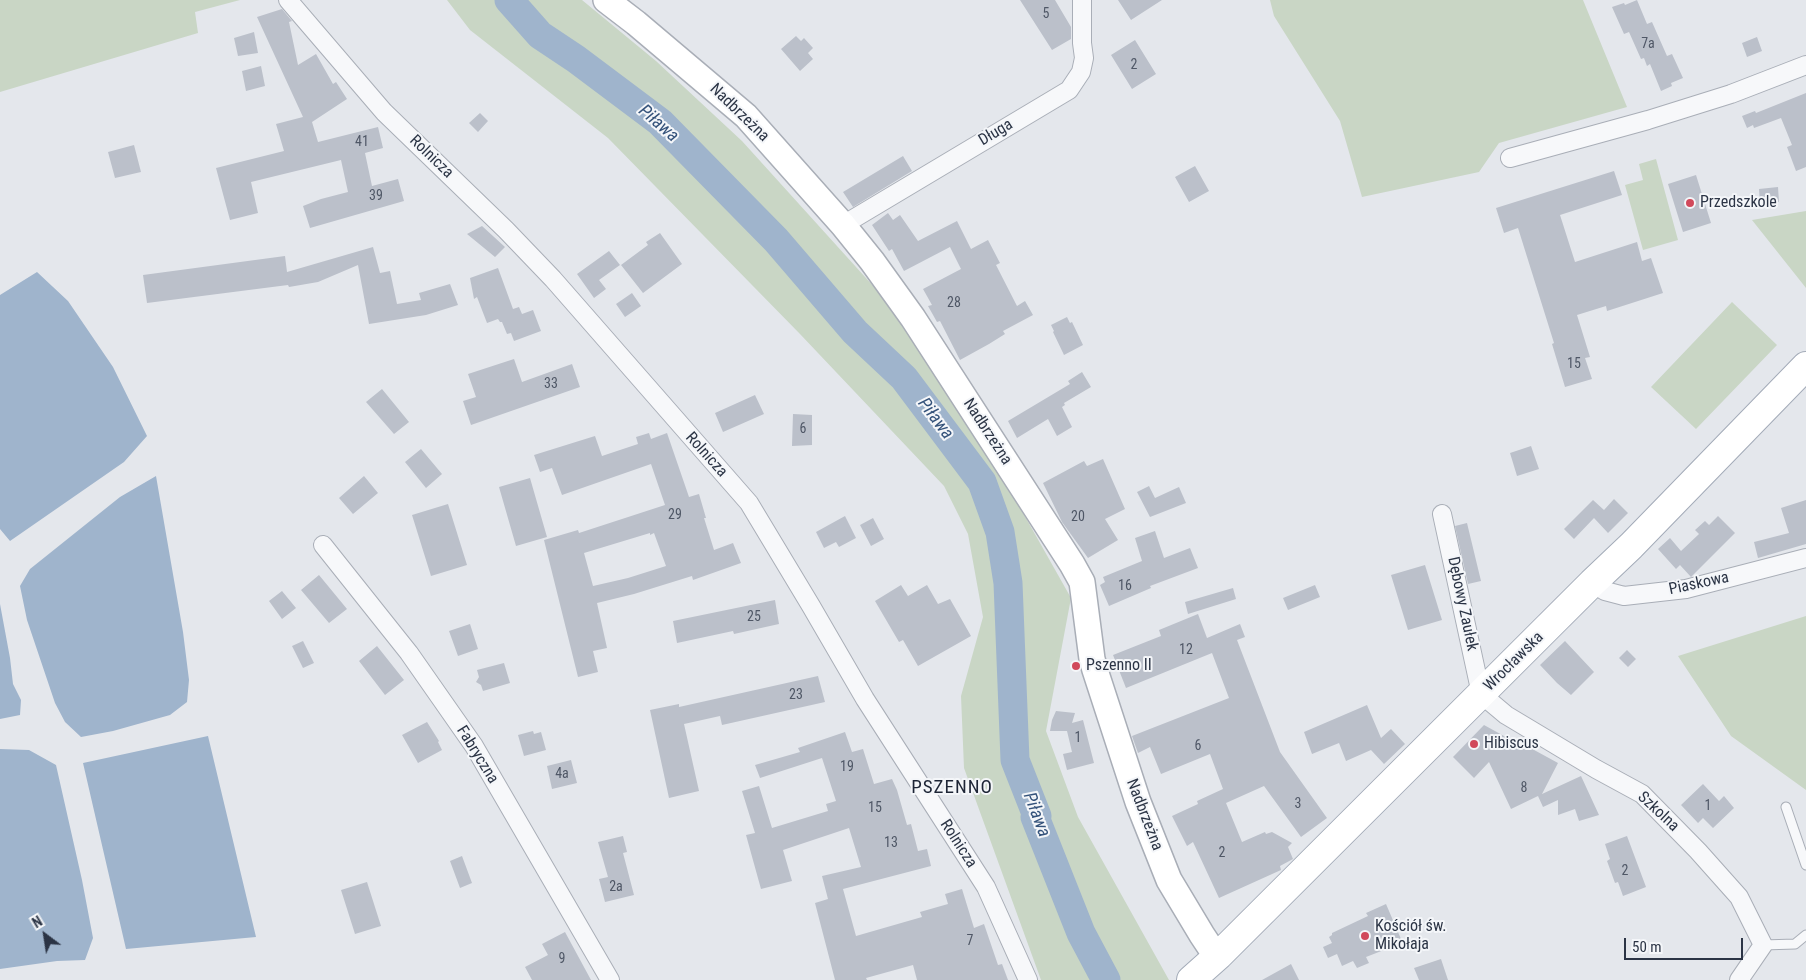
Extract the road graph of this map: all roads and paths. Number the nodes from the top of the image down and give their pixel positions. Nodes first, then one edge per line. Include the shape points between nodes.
1 (288, 0) edge
2 (606, 0) edge
3 (1082, 0) edge
4 (1806, 65) edge
5 (1510, 158) dead end
6 (843, 225) junction
7 (1806, 366) edge
8 (1442, 514) dead end
9 (323, 545) dead end
10 (1806, 558) edge
11 (1592, 583) junction
12 (1481, 694) junction
13 (1786, 806) dead end
14 (1806, 865) edge
15 (1806, 935) edge
16 (1763, 945) junction
17 (1219, 955) junction
18 (610, 980) edge
19 (1028, 980) edge
20 (1191, 980) edge
21 (1739, 980) edge

1 - 19 street, Rolnicza via 384,112 553,279 749,503 865,699 986,887
2 - 6 street, Nadbrzeżna via 746,116
3 - 6 street, Długa via 1084,58 1081,72 1070,90
4 - 5 street via 1731,94
6 - 17 street, Nadbrzeżna via 913,318 1082,582 1094,665 1138,802 1169,880 1202,935
7 - 11 main road, Wrocławska
8 - 12 street, Dębowy Zaułek
9 - 18 street, Fabryczna via 409,653 474,746
10 - 11 street, Piaskowa via 1686,589 1624,596
11 - 12 main road, Wrocławska
12 - 16 street, Szkolna via 1506,715 1642,794 1739,897
12 - 17 main road, Wrocławska
13 - 14 lane
15 - 16 lane via 1795,944
16 - 21 street
17 - 20 main road, Wrocławska

